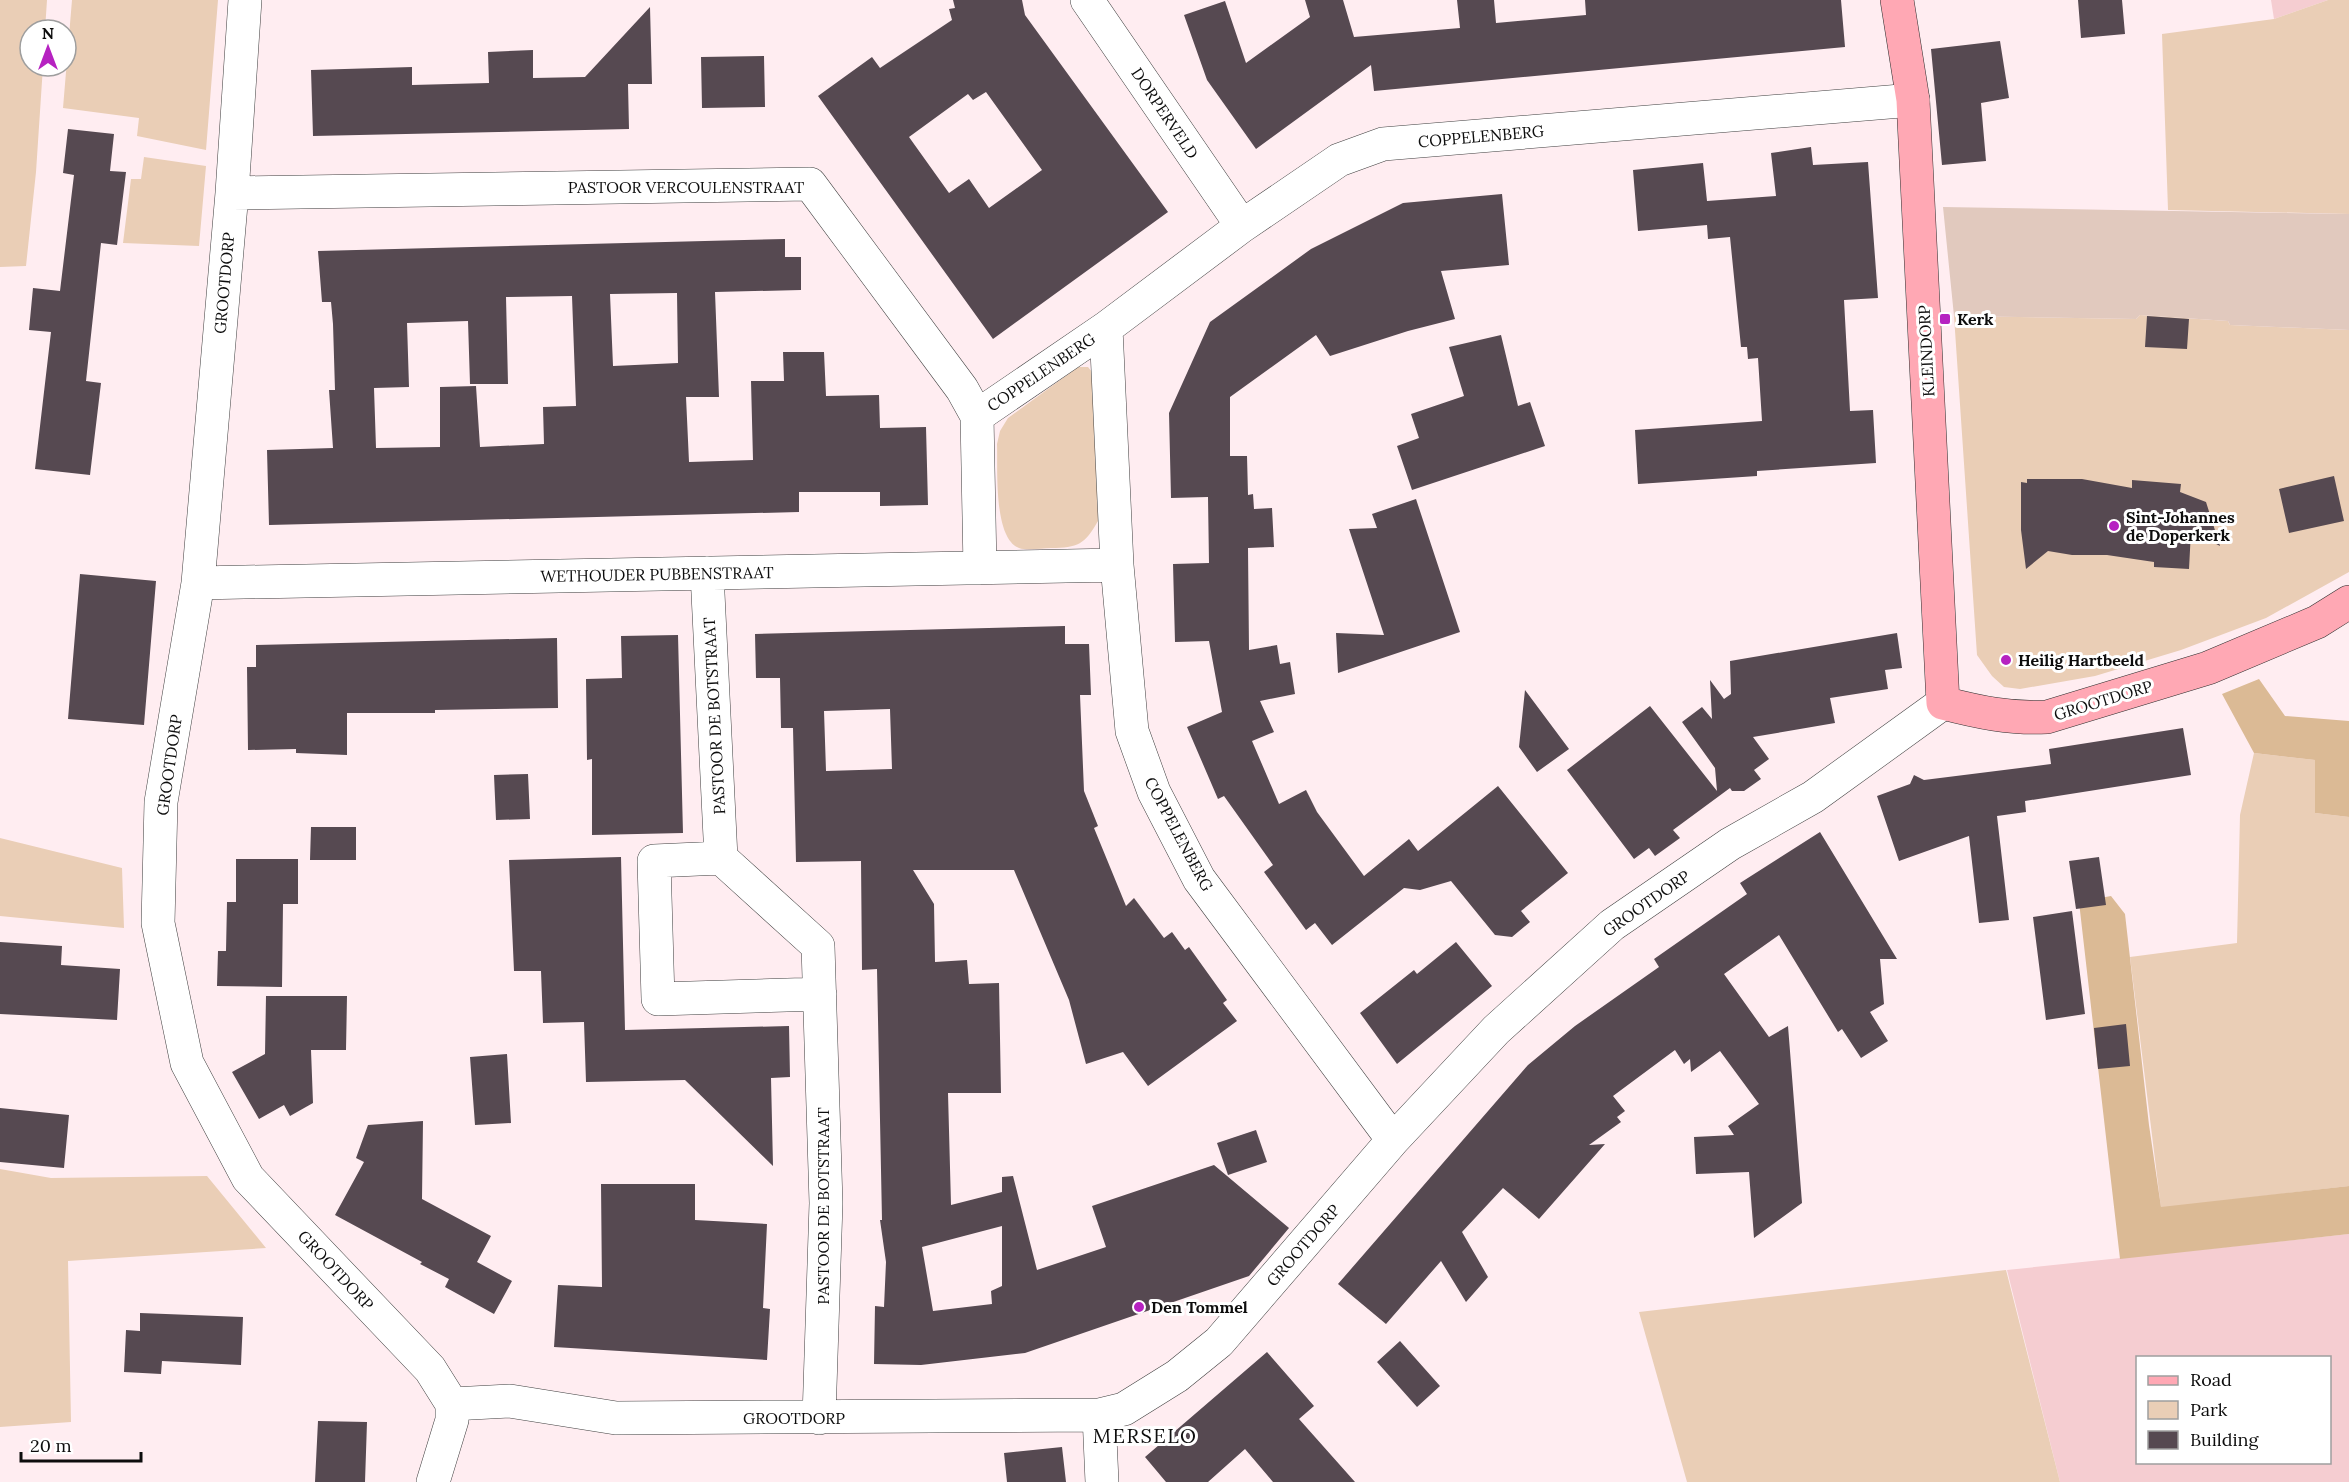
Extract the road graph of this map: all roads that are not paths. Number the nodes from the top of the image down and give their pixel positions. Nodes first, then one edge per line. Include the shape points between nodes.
1 (245, 0) edge
2 (1087, 0) edge
3 (1897, 0) edge
4 (1913, 100) junction
5 (232, 193) junction
6 (1242, 226) junction
7 (1106, 328) junction
8 (977, 416) junction
9 (1117, 565) junction
10 (980, 568) junction
11 (707, 573) junction
12 (198, 583) junction
13 (2349, 602) edge
14 (1944, 703) junction
15 (721, 858) junction
16 (820, 994) junction
17 (1393, 1140) junction
18 (452, 1404) junction
19 (1099, 1415) junction
20 (819, 1418) junction
21 (433, 1482) edge
22 (1102, 1482) edge

1 - 5 street, GROOTDORP
2 - 6 street, DORPERVELD
3 - 4 street, KLEINDORP
4 - 6 street, COPPELENBERG via 1383,144 1339,160
4 - 14 street, KLEINDORP
5 - 8 street, PASTOOR VERCOULENSTRAAT via 810,184 962,389
5 - 12 street, GROOTDORP
6 - 7 street, COPPELENBERG
7 - 8 street, COPPELENBERG
7 - 9 street, COPPELENBERG
8 - 10 street, PASTOOR VERCOULENSTRAAT
9 - 10 street, WETHOUDER PUBBENSTRAAT
9 - 17 street, COPPELENBERG via 1132,731 1154,792 1199,879
10 - 11 street, WETHOUDER PUBBENSTRAAT
11 - 12 street, WETHOUDER PUBBENSTRAAT
11 - 15 street, PASTOOR DE BOTSTRAAT
12 - 18 street, GROOTDORP via 161,802 158,923 187,1062 248,1178 430,1369
13 - 14 street, GROOTDORP via 2317,622 2208,668 2047,717 1993,715
14 - 17 street, GROOTDORP via 1813,797 1730,844 1612,925 1496,1030
15 - 16 street, PASTOOR DE BOTSTRAAT via 818,946
15 - 16 street via 654,861 658,999
16 - 20 street, PASTOOR DE BOTSTRAAT via 826,1203
17 - 19 street, GROOTDORP via 1219,1342 1177,1376 1124,1409
18 - 20 street, GROOTDORP via 510,1401 616,1418
18 - 21 street via 453,1420
19 - 20 street, GROOTDORP
19 - 22 street

